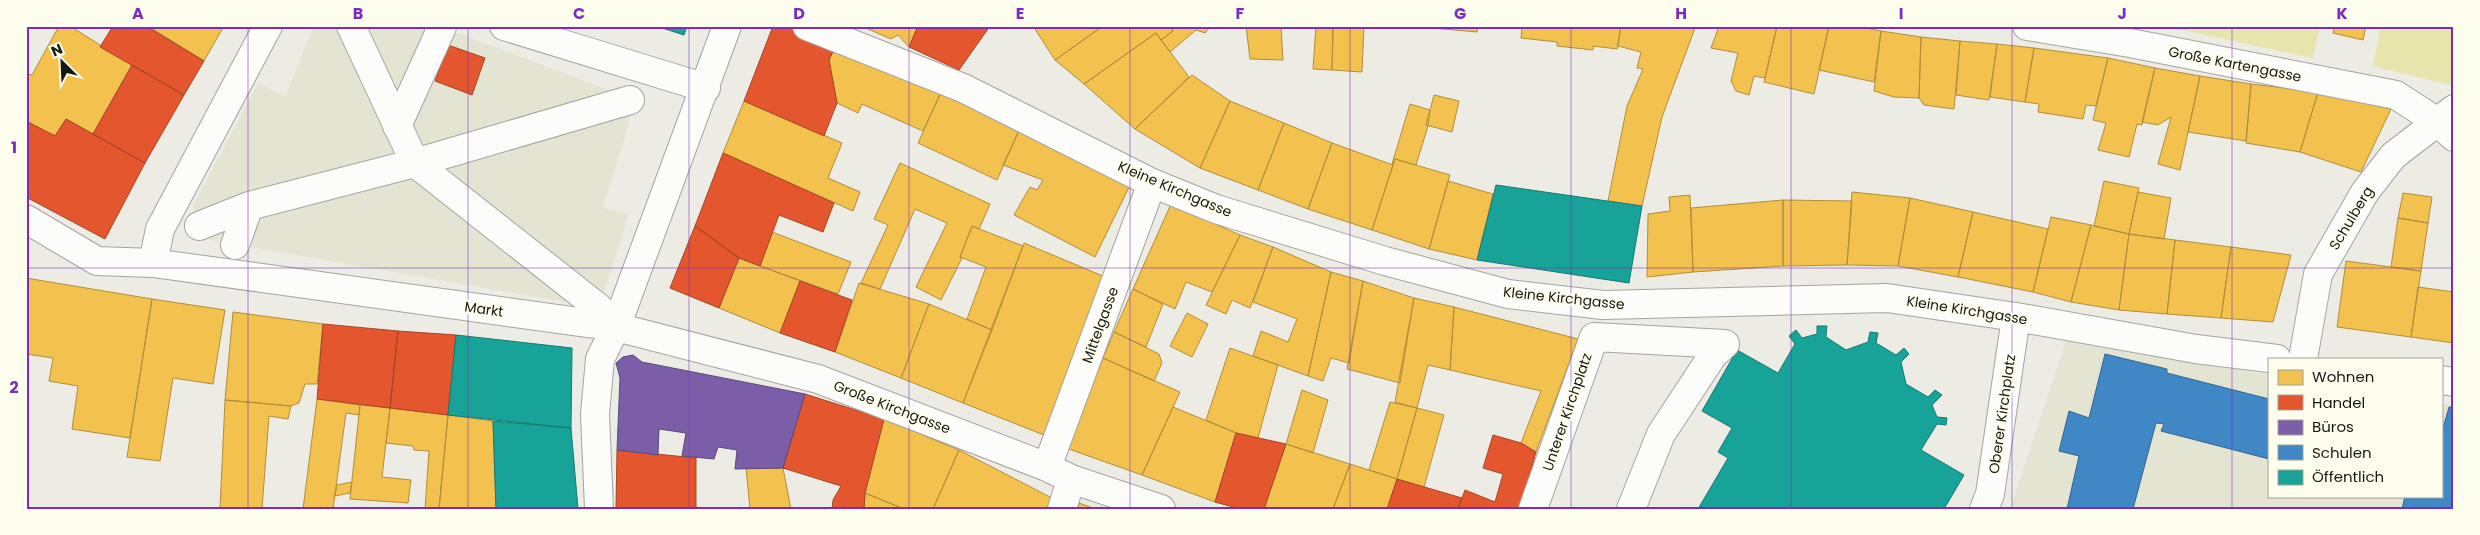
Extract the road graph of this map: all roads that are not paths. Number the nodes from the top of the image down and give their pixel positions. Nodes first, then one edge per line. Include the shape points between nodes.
1 (268, 26) edge
2 (351, 26) edge
3 (504, 26) edge
4 (727, 26) edge
5 (806, 26) edge
6 (2027, 26) edge
7 (442, 27) edge
8 (2134, 35) edge
9 (706, 88) junction
10 (630, 100) dead end
11 (2448, 122) edge
12 (397, 126) junction
13 (414, 163) junction
14 (1152, 183) junction
15 (249, 206) junction
16 (26, 219) edge
17 (199, 226) dead end
18 (235, 245) dead end
19 (153, 263) junction
20 (2016, 317) junction
21 (608, 318) junction
22 (2269, 358) edge
23 (2303, 358) edge
24 (1047, 467) junction
25 (1071, 479) junction
26 (599, 509) edge
27 (1062, 509) edge
28 (1160, 509) edge
29 (1533, 509) edge
30 (1631, 509) edge
31 (1984, 509) edge

1 - 19 street via 160,229
2 - 12 street
3 - 9 street
4 - 9 street
5 - 14 street, Kleine Kirchgasse via 962,88
6 - 8 street, Große Kartengasse
7 - 12 street
8 - 11 street, Große Kartengasse via 2396,95
9 - 21 street
10 - 13 street
11 - 23 street, Schulberg via 2387,164 2365,192 2318,274
12 - 13 street
13 - 15 street
13 - 21 street
14 - 20 street, Kleine Kirchgasse via 1216,209 1508,294 1603,305 1887,298
14 - 24 street, Mittelgasse
15 - 17 street
15 - 18 street
16 - 19 street, Markt via 97,261
19 - 21 street, Markt
20 - 22 street, Kleine Kirchgasse via 2196,349
20 - 31 street, Oberer Kirchplatz via 1990,494
21 - 24 street, Große Kirchgasse via 818,379
21 - 26 street via 595,414
24 - 25 street, Große Kirchgasse
25 - 27 street
25 - 28 street, Große Kirchgasse
29 - 30 street, Unterer Kirchplatz via 1594,337 1725,344 1713,356 1660,434

